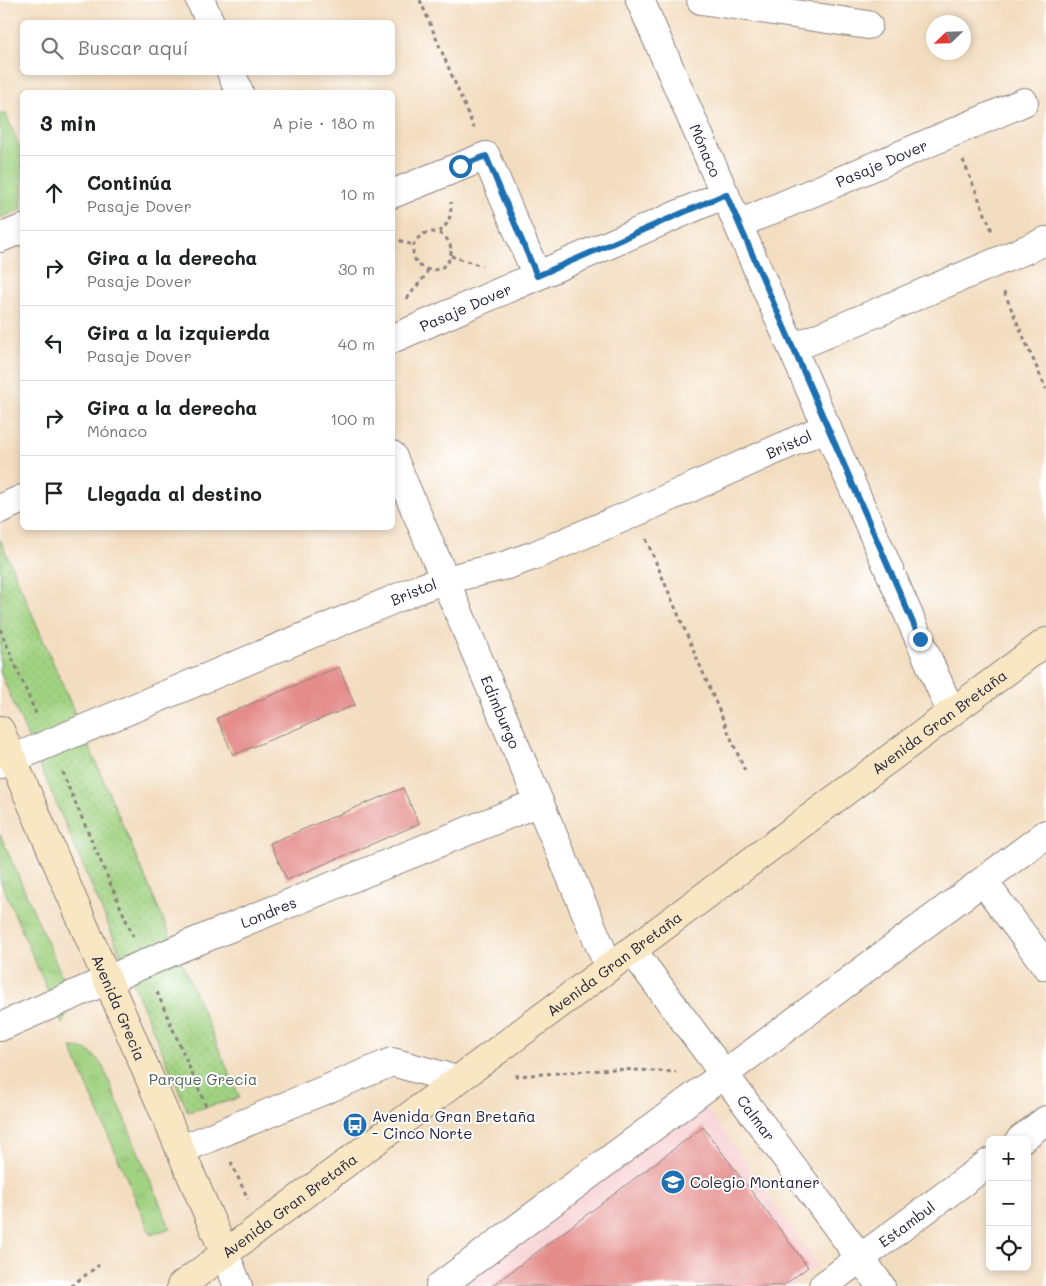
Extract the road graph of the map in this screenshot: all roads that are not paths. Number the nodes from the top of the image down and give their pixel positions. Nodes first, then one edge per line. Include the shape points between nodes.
1 (200, 0) edge
2 (640, 0) edge
3 (701, 0) edge
4 (209, 20) edge
5 (868, 26) dead end
6 (232, 75) edge
7 (238, 90) edge
8 (1024, 102) dead end
9 (395, 193) edge
10 (726, 194) junction
11 (739, 224) junction
12 (20, 230) edge
13 (0, 238) edge
14 (1046, 241) edge
15 (537, 276) junction
16 (395, 338) edge
17 (793, 348) junction
18 (827, 427) junction
19 (395, 462) edge
20 (20, 501) edge
21 (0, 509) edge
22 (445, 580) junction
23 (1046, 642) edge
24 (951, 712) junction
25 (0, 730) edge
26 (6, 761) edge
27 (539, 802) junction
28 (1046, 834) edge
29 (983, 881) junction
30 (632, 950) junction
31 (1046, 966) edge
32 (609, 967) junction
33 (107, 980) junction
34 (0, 1027) edge
35 (724, 1074) junction
36 (457, 1080) junction
37 (180, 1150) junction
38 (986, 1165) edge
39 (225, 1254) junction
40 (861, 1258) junction
41 (181, 1286) edge
42 (238, 1286) edge
43 (440, 1286) edge
44 (823, 1286) edge
45 (881, 1286) edge

1 - 4 street
2 - 10 street, Mónaco
3 - 5 street
6 - 7 street
8 - 11 street, Pasaje Dover
9 - 15 street via 486,156
10 - 11 street, Mónaco
10 - 15 street, Pasaje Dover
11 - 17 street, Mónaco
12 - 13 street
14 - 17 street
15 - 16 street, Pasaje Dover
17 - 18 street, Mónaco
18 - 22 street, Bristol via 525,558
18 - 24 street, Mónaco
19 - 22 street, Edimburgo
20 - 21 street
22 - 26 street, Bristol
22 - 27 street, Edimburgo
23 - 24 main road, Avenida Gran Bretaña
24 - 30 main road, Avenida Gran Bretaña
25 - 26 main road, Avenida Grecia
26 - 33 main road, Avenida Grecia
27 - 32 street, Edimburgo
27 - 33 street, Londres
28 - 29 street
29 - 31 street
29 - 35 street
30 - 32 main road, Avenida Gran Bretaña
30 - 35 street, Calmar
32 - 36 main road, Avenida Gran Bretaña
33 - 34 street, Londres
33 - 37 main road, Avenida Grecia
35 - 40 street, Calmar
35 - 43 street
36 - 37 street via 392,1062
36 - 39 main road, Avenida Gran Bretaña
37 - 39 main road, Avenida Grecia
38 - 40 street, Estambul
39 - 41 main road, Avenida Gran Bretaña
39 - 42 street, Avenida Grecia
40 - 44 street, Estambul
40 - 45 street, Calmar

